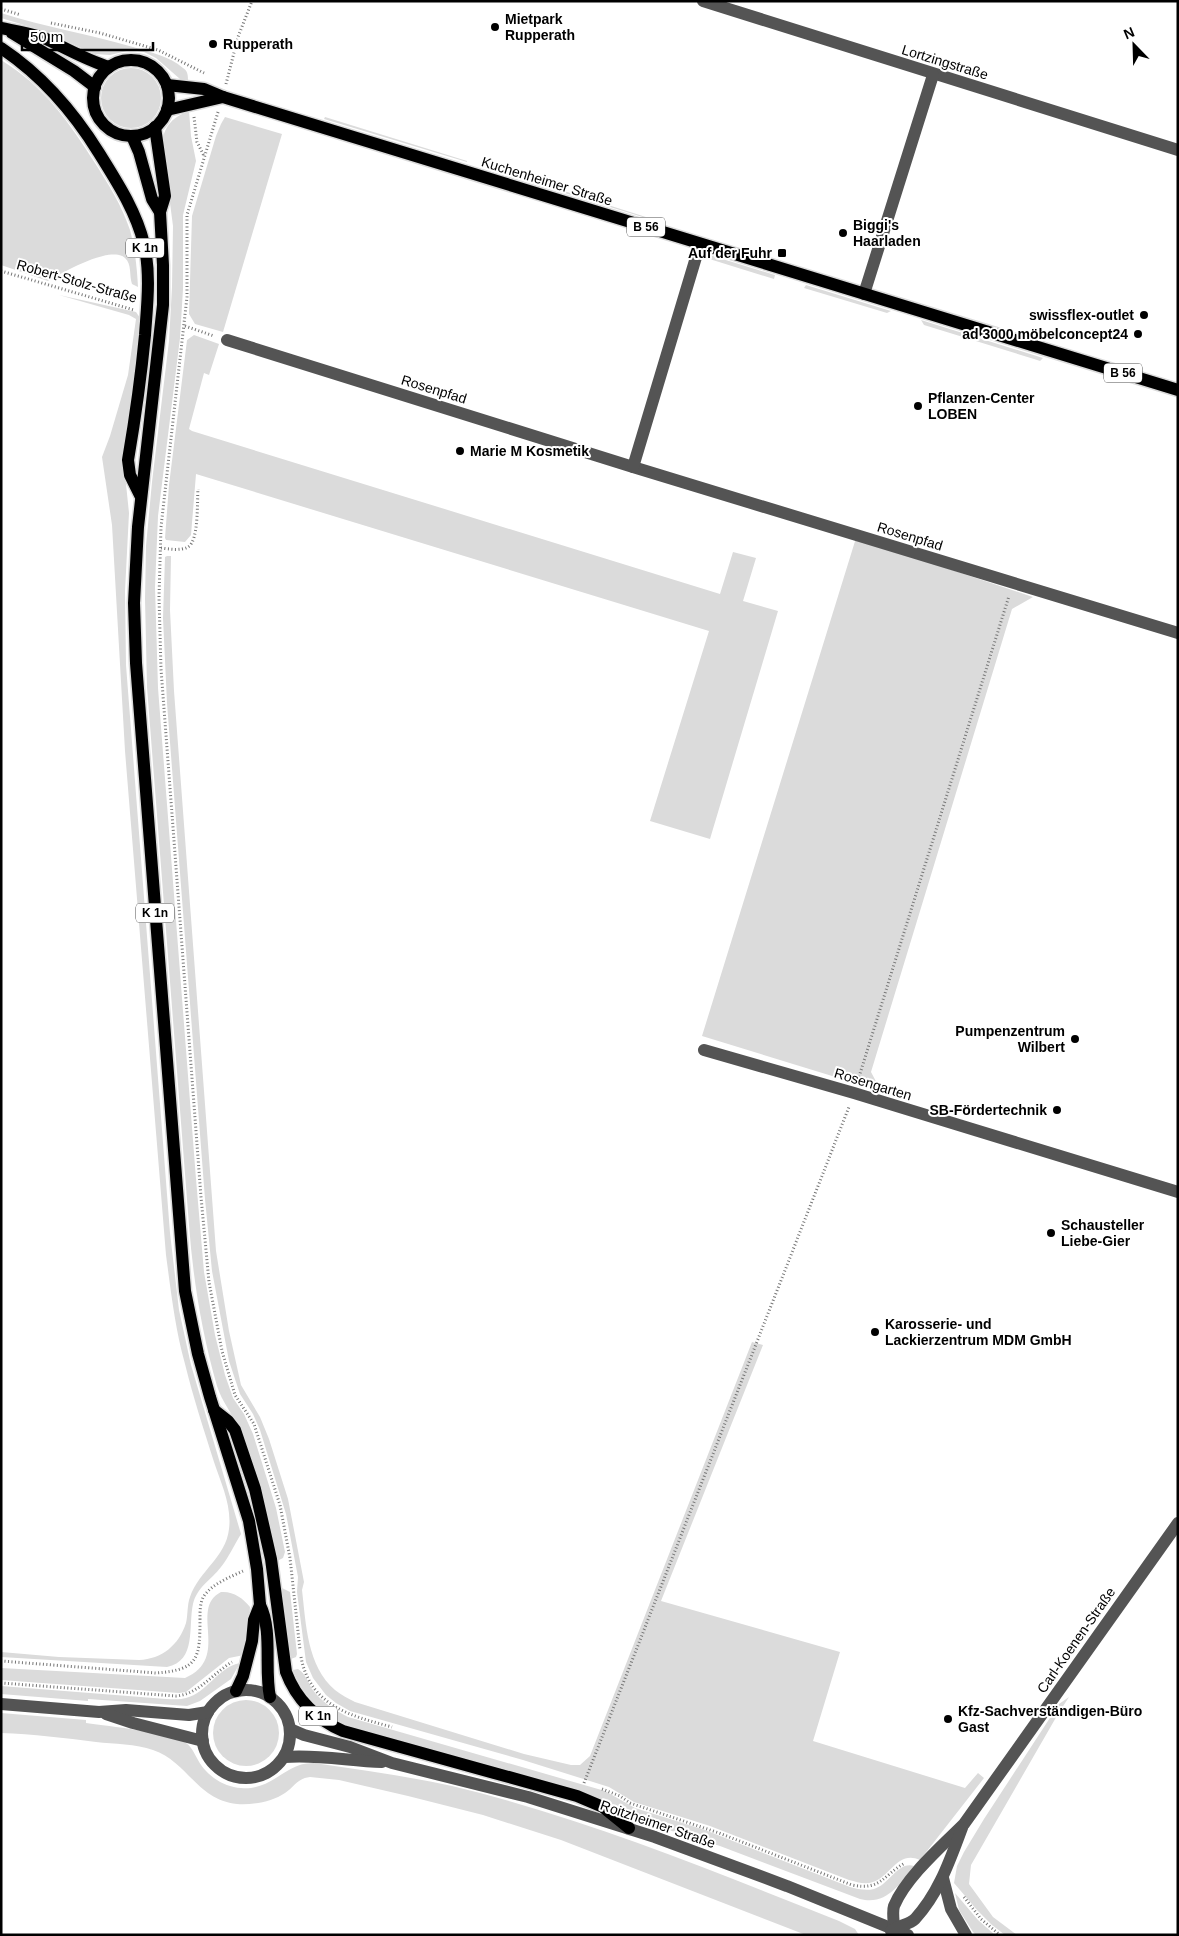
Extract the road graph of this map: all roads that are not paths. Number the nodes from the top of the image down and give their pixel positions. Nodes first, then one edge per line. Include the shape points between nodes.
1 (703, 1) edge
2 (2, 28) edge
3 (1, 48) edge
4 (110, 67) junction
5 (932, 74) junction
6 (167, 85) junction
7 (95, 87) junction
8 (223, 97) junction
9 (167, 110) junction
10 (155, 127) junction
11 (132, 136) junction
12 (1178, 150) edge
13 (160, 212) junction
14 (700, 244) junction
15 (864, 294) junction
16 (227, 340) road end
17 (1178, 390) edge
18 (633, 467) junction
19 (140, 495) junction
20 (1178, 633) edge
21 (704, 1050) dead end
22 (1178, 1192) edge
23 (214, 1410) junction
24 (1178, 1523) edge
25 (260, 1605) junction
26 (236, 1691) junction
27 (270, 1697) junction
28 (1, 1704) edge
29 (99, 1712) junction
30 (208, 1712) junction
31 (290, 1729) junction
32 (203, 1740) junction
33 (284, 1757) junction
34 (392, 1762) junction
35 (964, 1824) junction
36 (628, 1828) junction
37 (943, 1878) junction
38 (891, 1932) edge
39 (908, 1935) edge
40 (966, 1935) edge

1 - 5 street, Lortzingstraße
2 - 4 main road via 43,38 78,56
2 - 7 main road
3 - 19 main road, K 1n via 59,96 94,143 137,219 148,279 147,313 128,460 130,475
4 - 6 main road via 127,60 142,61 158,71
4 - 7 main road via 100,76
5 - 12 street, Lortzingstraße
5 - 15 street
6 - 8 main road, Kuchenheimer Straße / B 56 via 204,89
6 - 9 main road
7 - 11 main road via 94,104 102,122 116,132
8 - 9 main road
8 - 14 main road, Kuchenheimer Straße / B 56
9 - 10 main road
10 - 11 main road
10 - 13 main road, K 1n via 165,196
11 - 13 main road, K 1n via 152,199
13 - 19 main road, K 1n via 162,305
14 - 15 main road, Kuchenheimer Straße / B 56
14 - 18 street
15 - 17 main road, Kuchenheimer Straße / B 56
16 - 18 street, Rosenpfad
18 - 20 street, Rosenpfad
19 - 23 main road, K 1n via 134,603 136,663 180,1232 185,1291
21 - 22 street, Rosengarten
23 - 25 main road, K 1n via 249,1521
23 - 36 main road, K 1n via 235,1430 255,1489 271,1560 286,1672 290,1683 311,1710 343,1731 576,1796 603,1807
24 - 35 street, Carl-Koenen-Straße
25 - 26 main road, K 1n via 243,1676
25 - 27 main road, K 1n via 266,1616
26 - 27 street via 254,1690
26 - 30 street via 217,1701
27 - 31 street via 284,1711
28 - 29 street
29 - 30 street via 126,1710 189,1715
29 - 32 street
30 - 32 street
31 - 33 street
31 - 34 street, Roitzheimer Straße
32 - 33 street via 213,1762 224,1772 238,1777 266,1773
33 - 34 street, Roitzheimer Straße via 318,1756 361,1762
34 - 36 street, Roitzheimer Straße via 528,1797
35 - 37 street, Carl-Koenen-Straße
35 - 38 street, Carl-Koenen-Straße via 903,1890 893,1907
36 - 38 street, Roitzheimer Straße via 777,1882
37 - 38 street, Carl-Koenen-Straße via 914,1921
37 - 40 street via 951,1909
38 - 39 street, Roitzheimer Straße

